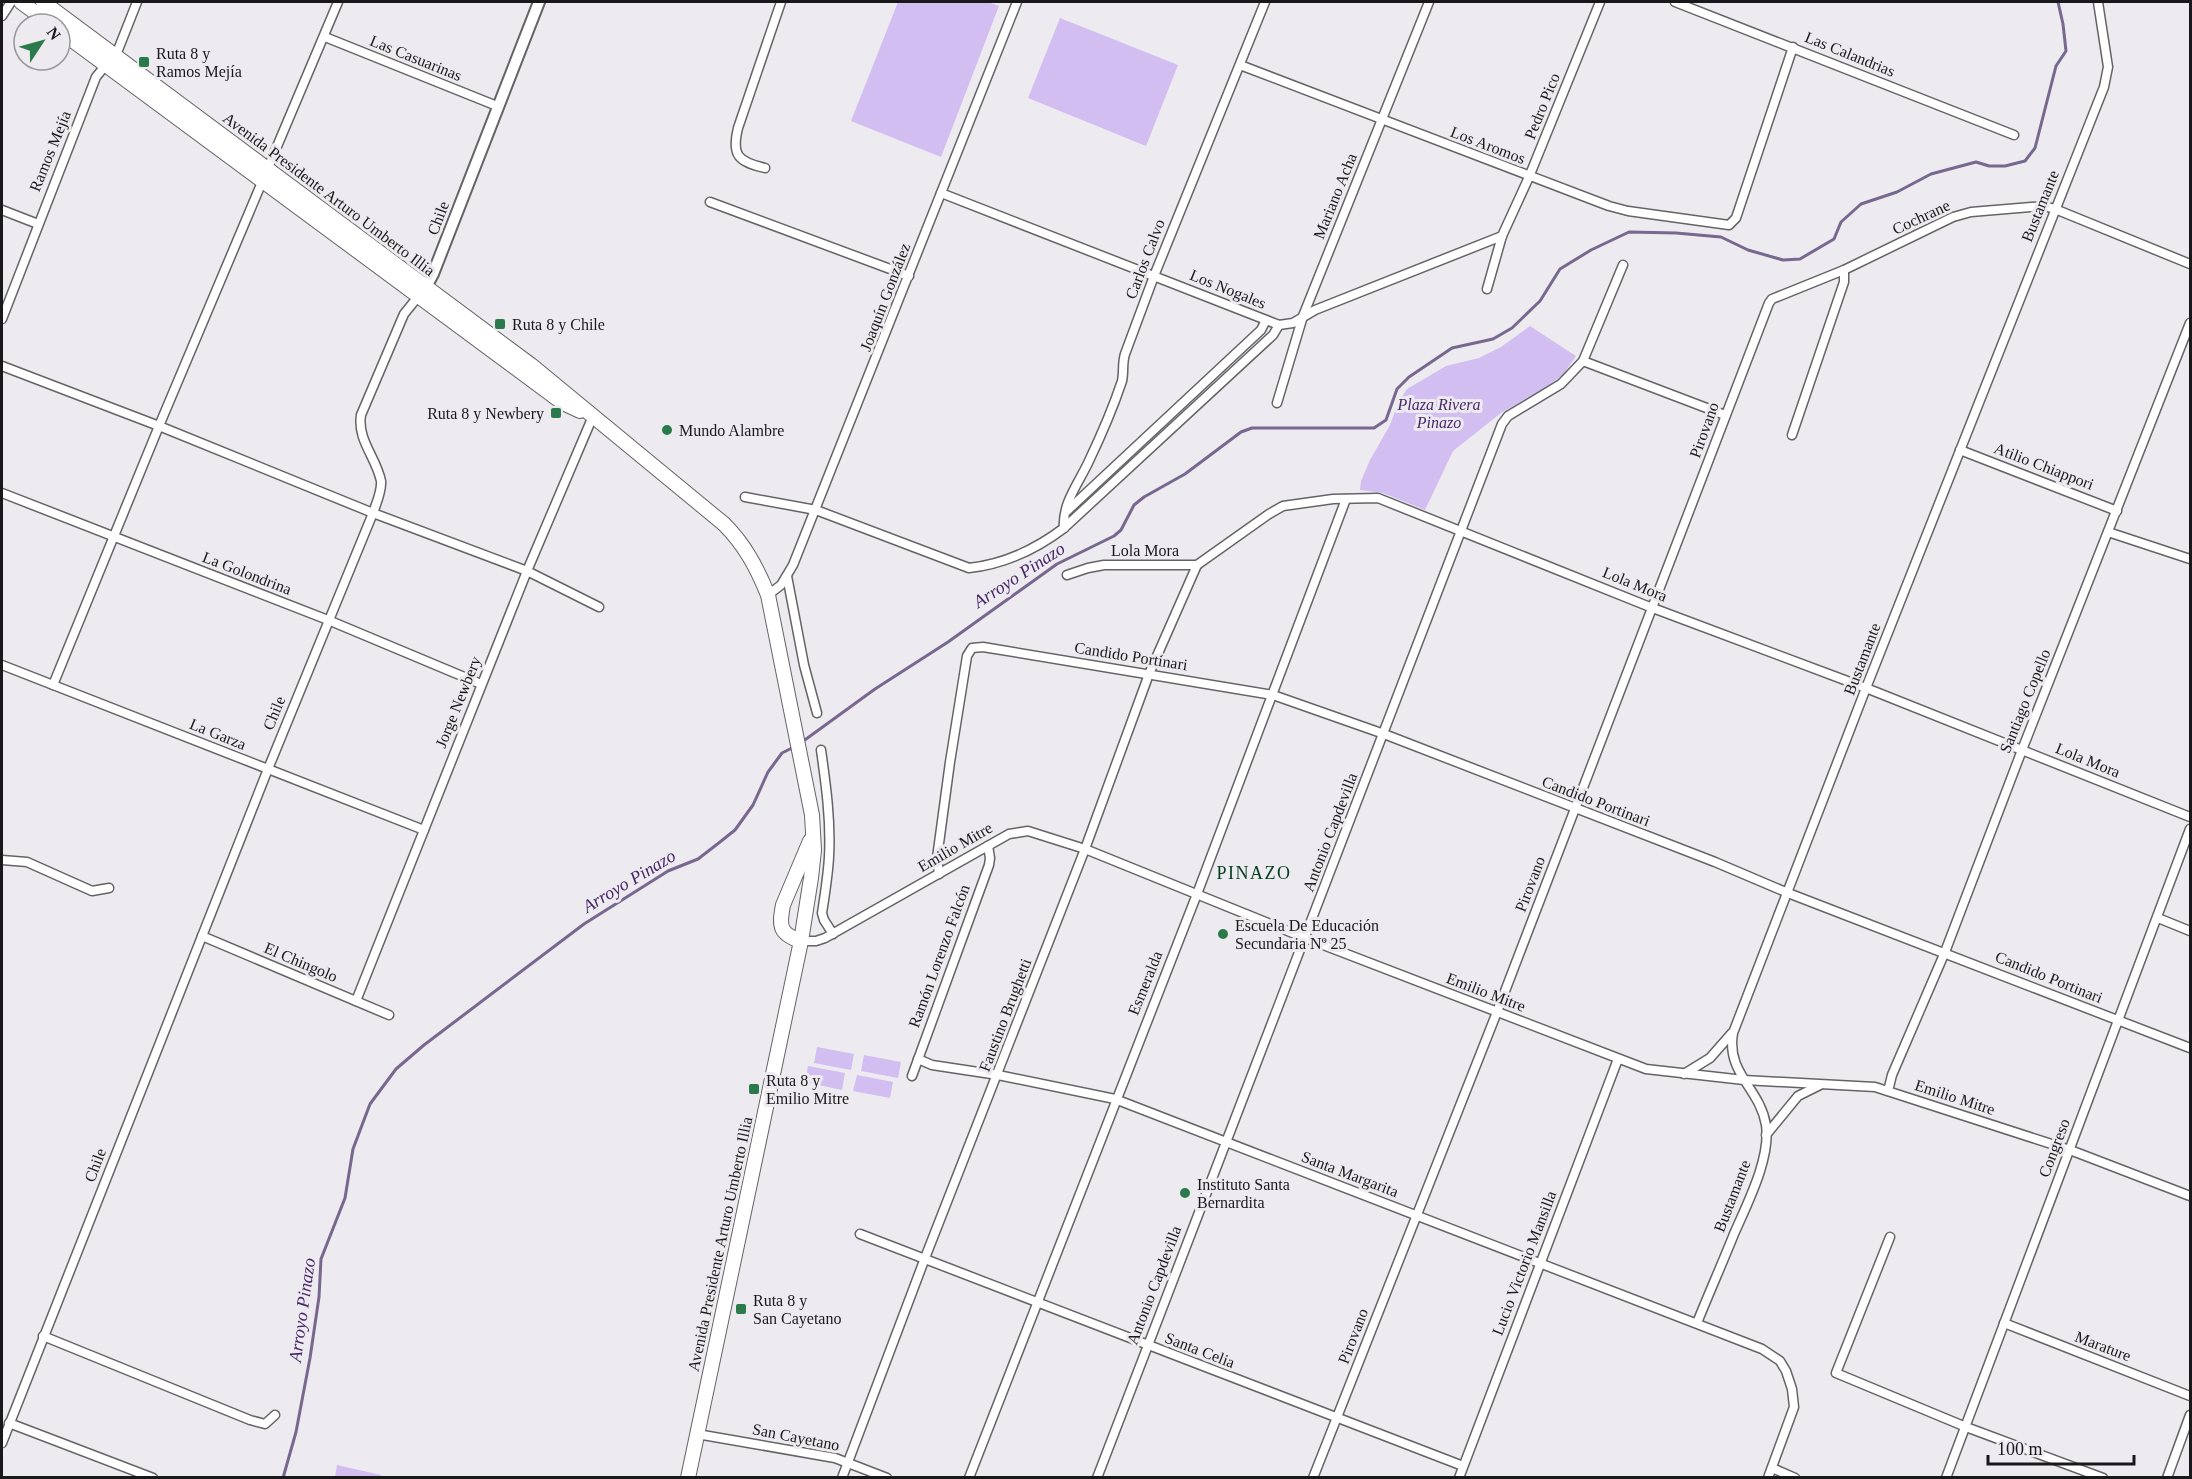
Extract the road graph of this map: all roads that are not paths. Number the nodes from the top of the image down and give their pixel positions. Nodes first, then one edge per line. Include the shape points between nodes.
1 (11, 2) edge
2 (21, 2) edge
3 (43, 2) edge
4 (137, 2) edge
5 (338, 2) edge
6 (539, 2) edge
7 (781, 2) edge
8 (1017, 2) edge
9 (1265, 2) edge
10 (1429, 2) edge
11 (1600, 2) edge
12 (1675, 2) edge
13 (2098, 2) edge
14 (35, 12) edge
15 (2, 16) edge
16 (325, 37) junction
17 (72, 38) edge
18 (1793, 47) junction
19 (110, 60) junction
20 (1240, 65) junction
21 (497, 106) junction
22 (1382, 120) junction
23 (2014, 135) dead end
24 (765, 168) dead end
25 (266, 175) junction
26 (1529, 177) junction
27 (941, 193) junction
28 (710, 202) dead end
29 (2055, 209) junction
30 (2, 210) edge
31 (38, 224) junction
32 (1502, 236) junction
33 (2190, 264) edge
34 (1623, 265) dead end
35 (1844, 270) junction
36 (909, 276) junction
37 (1154, 276) junction
38 (1487, 289) dead end
39 (423, 291) junction
40 (1772, 300) joint
41 (1303, 316) junction
42 (2, 319) edge
43 (1266, 320) junction
44 (2190, 323) edge
45 (1279, 325) junction
46 (1583, 361) junction
47 (2, 366) edge
48 (1276, 404) dead end
49 (1725, 415) junction
50 (593, 416) junction
51 (159, 426) junction
52 (1792, 435) dead end
53 (1960, 450) junction
54 (2, 493) edge
55 (745, 497) dead end
56 (1346, 499) junction
57 (816, 510) junction
58 (2117, 511) junction
59 (373, 513) junction
60 (1065, 513) junction
61 (1064, 528) junction
62 (1461, 531) junction
63 (2108, 532) junction
64 (113, 538) junction
65 (2190, 559) edge
66 (1197, 565) junction
67 (527, 572) junction
68 (1067, 575) dead end
69 (787, 576) junction
70 (768, 596) junction
71 (599, 607) dead end
72 (1650, 607) junction
73 (328, 620) junction
74 (972, 648) joint
75 (2, 665) edge
76 (1149, 674) junction
77 (482, 684) junction
78 (53, 685) junction
79 (1866, 688) junction
80 (1273, 695) junction
81 (817, 713) dead end
82 (1384, 734) junction
83 (820, 750) dead end
84 (2022, 750) junction
85 (268, 769) junction
86 (1574, 809) junction
87 (2190, 817) edge
88 (2190, 829) edge
89 (424, 831) junction
90 (813, 832) junction
91 (988, 846) junction
92 (1085, 849) junction
93 (2, 860) edge
94 (939, 874) junction
95 (109, 888) dead end
96 (1788, 893) junction
97 (1197, 894) junction
98 (2158, 918) junction
99 (2190, 930) edge
100 (833, 934) junction
101 (202, 936) junction
102 (1305, 938) junction
103 (801, 941) junction
104 (1945, 952) junction
105 (356, 1001) junction
106 (1497, 1012) junction
107 (388, 1015) dead end
108 (2118, 1020) junction
109 (1732, 1033) junction
110 (2190, 1048) edge
111 (918, 1059) junction
112 (1618, 1059) junction
113 (1684, 1074) junction
114 (998, 1075) junction
115 (912, 1076) dead end
116 (1744, 1080) junction
117 (1820, 1084) junction
118 (1888, 1090) junction
119 (1116, 1099) junction
120 (1767, 1135) junction
121 (1226, 1142) junction
122 (2070, 1150) junction
123 (2190, 1196) edge
124 (1416, 1215) junction
125 (860, 1234) dead end
126 (1890, 1237) dead end
127 (926, 1258) junction
128 (1540, 1263) junction
129 (1038, 1303) junction
130 (1697, 1323) junction
131 (2004, 1323) junction
132 (43, 1336) junction
133 (1148, 1345) junction
134 (2190, 1396) edge
135 (275, 1415) dead end
136 (2190, 1415) edge
137 (1337, 1417) junction
138 (9, 1423) junction
139 (1966, 1427) junction
140 (697, 1434) junction
141 (2, 1438) edge
142 (848, 1463) junction
143 (1463, 1466) junction
144 (1772, 1468) junction
145 (153, 1478) edge
146 (688, 1478) edge
147 (842, 1478) edge
148 (887, 1478) edge
149 (969, 1478) edge
150 (1097, 1478) edge
151 (1313, 1478) edge
152 (1459, 1478) edge
153 (1768, 1478) edge
154 (1795, 1478) edge
155 (1946, 1478) edge
156 (2103, 1478) edge
157 (2168, 1478) edge

1 - 15 street
2 - 14 main road
3 - 19 main road, Avenida Presidente Arturo Umberto Illia
4 - 19 street, Ramos Mejía via 120,47
5 - 16 street
6 - 21 street, Chile
7 - 24 street via 734,147 742,160
8 - 27 street, Joaquín González
9 - 20 street, Carlos Calvo
10 - 22 street, Mariano Acha
11 - 26 street, Pedro Pico
12 - 18 street, Las Calandrias
13 - 29 street, Bustamante via 2107,50 2106,78
16 - 21 street, Las Casuarinas
16 - 25 street
17 - 19 main road, Avenida Presidente Arturo Umberto Illia
18 - 23 street, Las Calandrias
18 - 26 street, Los Aromos via 1736,219 1729,225 1628,211
19 - 25 main road, Avenida Presidente Arturo Umberto Illia
19 - 31 street, Ramos Mejía via 96,77
20 - 22 street, Los Aromos
20 - 37 street, Carlos Calvo
21 - 39 street, Chile
22 - 26 street, Los Aromos
22 - 41 street, Mariano Acha
25 - 39 main road, Avenida Presidente Arturo Umberto Illia
25 - 51 street
26 - 32 street, Pedro Pico
27 - 36 street, Joaquín González
27 - 37 street, Los Nogales
28 - 36 street
29 - 33 street, Cochrane
29 - 35 street, Cochrane via 2044,206 1963,214
29 - 53 street, Bustamante
30 - 31 street
31 - 42 street, Ramos Mejía
32 - 38 street, Pedro Pico
32 - 41 street, Los Nogales
34 - 46 street, Antonio Capdevilla
35 - 40 street, Cochrane
35 - 52 street via 1844,282
36 - 57 street, Joaquín González
37 - 43 street, Los Nogales
37 - 60 street, Carlos Calvo via 1122,363 1122,380
39 - 50 main road, Avenida Presidente Arturo Umberto Illia via 531,364
39 - 59 street, Chile via 404,314 361,415 361,435 381,483
40 - 49 street, Pirovano
41 - 45 street, Los Nogales via 1293,323
41 - 48 street, Mariano Acha
43 - 45 street, Los Nogales
43 - 60 street via 1261,330
44 - 58 street, Santiago Copello
45 - 61 street via 1273,335
46 - 49 street
46 - 62 street, Antonio Capdevilla via 1561,384 1508,416 1502,424
47 - 51 street
49 - 72 street, Pirovano
50 - 67 street, Jorge Newbery
50 - 70 main road, Avenida Presidente Arturo Umberto Illia via 737,537 753,561
51 - 59 street
51 - 64 street
53 - 58 street, Atilio Chiappori
53 - 79 street, Bustamante
54 - 64 street, La Golondrina
55 - 57 street
56 - 62 street, Lola Mora via 1378,498
56 - 66 street, Lola Mora via 1283,506
56 - 80 street, Esmeralda
57 - 61 street via 969,568 989,566 1029,552
57 - 69 street, Joaquín González
58 - 63 street, Santiago Copello
59 - 67 street
59 - 73 street, Chile
60 - 61 street, Carlos Calvo
62 - 72 street, Lola Mora
62 - 82 street, Antonio Capdevilla
63 - 65 street
63 - 84 street, Santiago Copello
64 - 73 street, La Golondrina
64 - 78 street
66 - 68 street, Lola Mora via 1104,565
66 - 76 street, Faustino Brughetti
67 - 71 street
67 - 77 street, Jorge Newbery
69 - 70 street, Joaquín González
69 - 81 street
70 - 90 main road, Avenida Presidente Arturo Umberto Illia via 802,757
72 - 79 street, Lola Mora
72 - 86 street, Pirovano
73 - 77 street, La Golondrina
73 - 85 street, Chile
74 - 76 street, Candido Portinari
74 - 94 street, Ramón Lorenzo Falcón via 967,656 950,762 937,858
75 - 78 street, La Garza
76 - 80 street, Candido Portinari
76 - 92 street, Faustino Brughetti
77 - 89 street, Jorge Newbery
78 - 85 street, La Garza
79 - 84 street, Lola Mora
79 - 96 street, Bustamante
80 - 82 street, Candido Portinari
80 - 97 street, Esmeralda
82 - 86 street, Candido Portinari
82 - 102 street, Antonio Capdevilla
83 - 100 street via 829,833 822,913
84 - 87 street, Lola Mora
84 - 104 street, Santiago Copello
85 - 89 street, La Garza
85 - 101 street, Chile
86 - 96 street, Candido Portinari
86 - 106 street, Pirovano
88 - 98 street, Congreso
89 - 105 street, Jorge Newbery
90 - 103 main road, Avenida Presidente Arturo Umberto Illia via 811,878
90 - 103 main road via 783,905 780,924 790,938
91 - 92 street, Emilio Mitre via 1009,834 1028,831
91 - 94 street, Emilio Mitre
91 - 111 street, Ramón Lorenzo Falcón via 989,865
92 - 97 street, Emilio Mitre
92 - 114 street, Faustino Brughetti
93 - 95 street via 27,862 92,891
94 - 100 street, Emilio Mitre
96 - 104 street, Candido Portinari
96 - 109 street, Bustamante
97 - 102 street, Emilio Mitre
97 - 119 street, Esmeralda
98 - 99 street
98 - 108 street, Congreso
100 - 103 street, Emilio Mitre via 816,941
101 - 105 street, El Chingolo
101 - 132 street, Chile
102 - 106 street, Emilio Mitre
102 - 121 street, Antonio Capdevilla
103 - 140 main road, Avenida Presidente Arturo Umberto Illia
104 - 108 street, Candido Portinari
104 - 118 street, Santiago Copello
105 - 107 street, El Chingolo
106 - 112 street, Emilio Mitre
106 - 124 street, Pirovano
108 - 110 street, Candido Portinari
108 - 122 street, Congreso
109 - 113 street via 1710,1058
109 - 116 street, Bustamante via 1730,1048
111 - 114 street, Santa Margarita via 932,1065
111 - 115 street, Ramón Lorenzo Falcón
112 - 113 street, Emilio Mitre via 1646,1069
112 - 128 street, Lucio Victorio Mansilla
113 - 116 street, Emilio Mitre
114 - 119 street, Santa Margarita
114 - 127 street, Faustino Brughetti
116 - 117 street, Emilio Mitre
116 - 120 street, Bustamante via 1763,1113
117 - 118 street, Emilio Mitre
117 - 120 street via 1794,1101
118 - 122 street, Emilio Mitre
119 - 121 street, Santa Margarita
119 - 129 street, Esmeralda
120 - 130 street, Bustamante via 1759,1176
121 - 124 street, Santa Margarita
121 - 133 street, Antonio Capdevilla
122 - 123 street, Emilio Mitre
122 - 131 street, Congreso
124 - 128 street, Santa Margarita
124 - 137 street, Pirovano
125 - 127 street, Santa Celia
126 - 139 street via 1836,1374
127 - 129 street, Santa Celia
127 - 142 street, Faustino Brughetti
128 - 130 street, Santa Margarita
128 - 143 street, Lucio Victorio Mansilla
129 - 133 street, Santa Celia
129 - 149 street, Esmeralda
130 - 144 street, Santa Margarita via 1762,1349 1780,1361 1786,1371 1794,1407
131 - 134 street, Marature
131 - 139 street, Congreso
132 - 135 street via 250,1419 265,1424
132 - 138 street, Chile
133 - 137 street, Santa Celia
133 - 150 street, Antonio Capdevilla
136 - 157 street
137 - 143 street, Santa Celia
137 - 151 street, Pirovano
138 - 141 street, Chile
138 - 145 street
139 - 155 street, Congreso
139 - 156 street
140 - 142 street, San Cayetano
140 - 146 main road, Avenida Presidente Arturo Umberto Illia
142 - 147 street, Faustino Brughetti
142 - 148 street, San Cayetano
143 - 152 street, Lucio Victorio Mansilla
144 - 153 street
144 - 154 street

